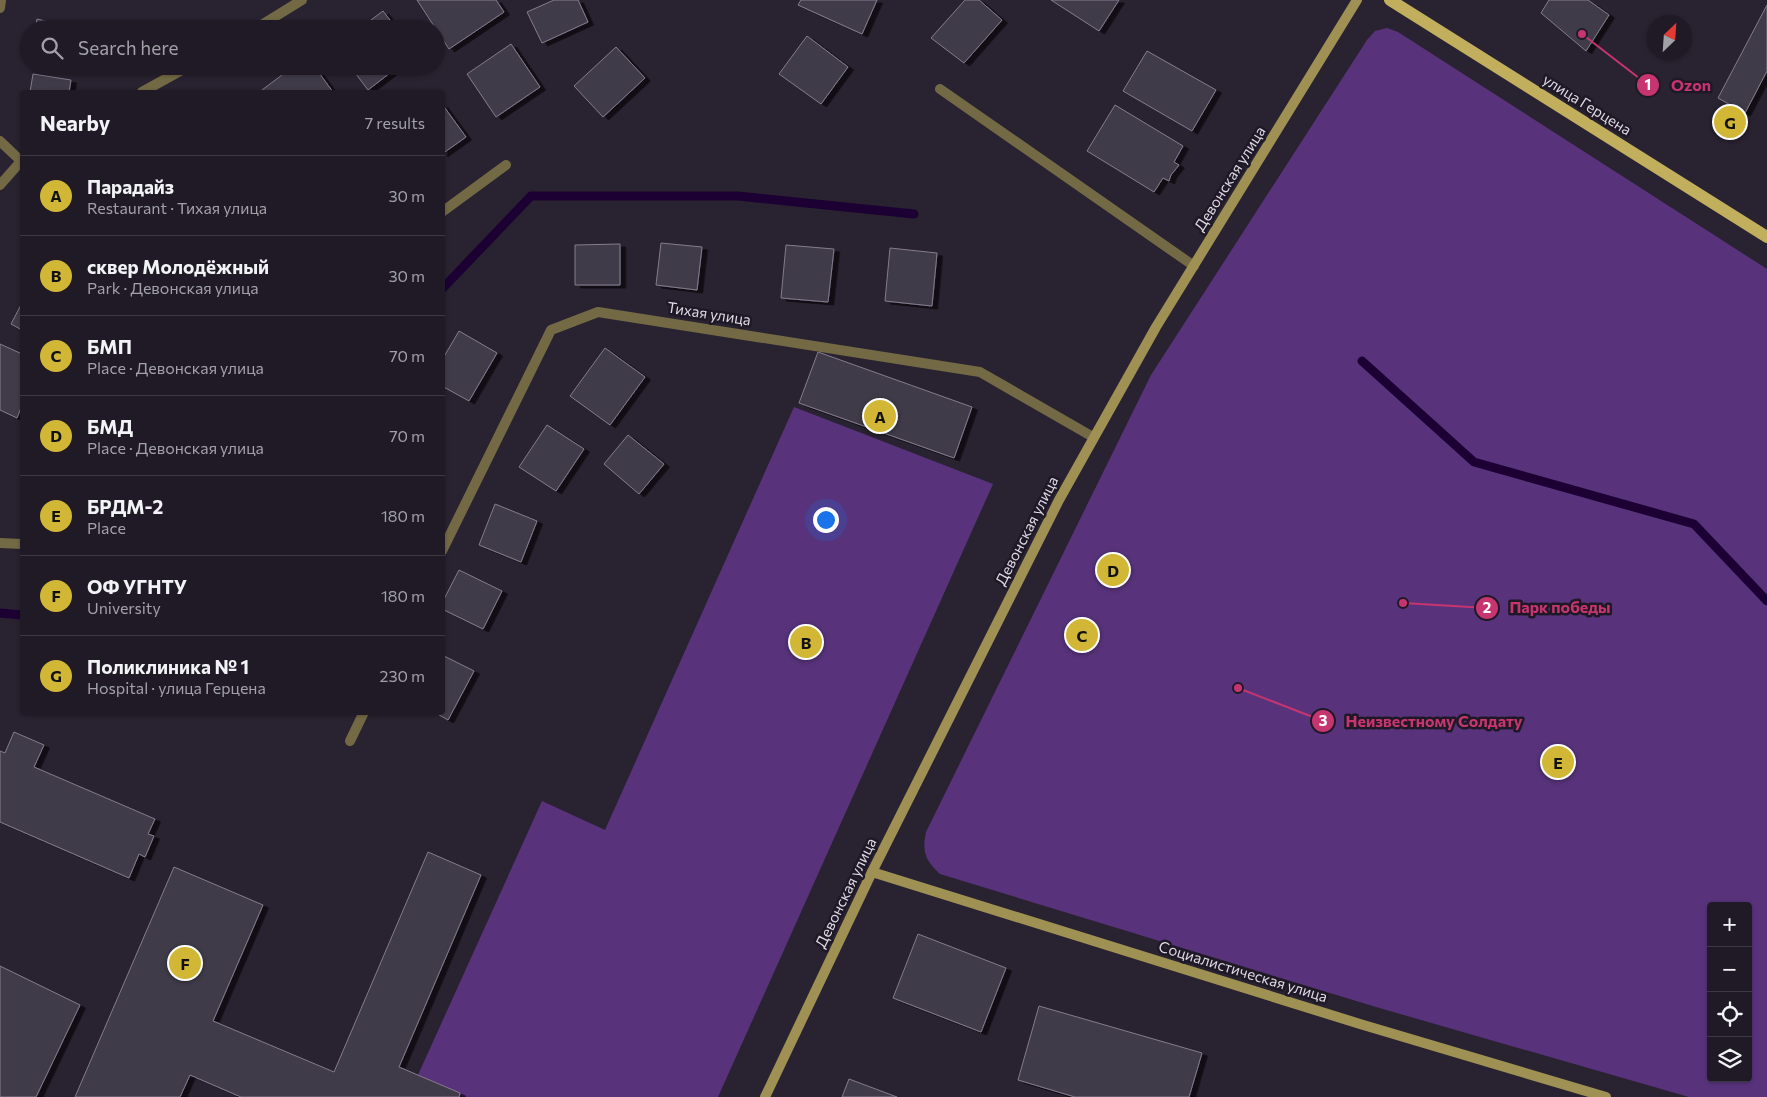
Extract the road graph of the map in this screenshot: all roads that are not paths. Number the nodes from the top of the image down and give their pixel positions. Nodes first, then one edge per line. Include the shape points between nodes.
1 (1, 0) edge
2 (302, 0) edge
3 (1357, 0) edge
4 (1390, 0) edge
5 (0, 8) edge
6 (270, 20) edge
7 (172, 75) edge
8 (940, 89) dead end
9 (146, 90) edge
10 (0, 141) edge
11 (20, 158) edge
12 (20, 162) edge
13 (506, 165) dead end
14 (0, 185) edge
15 (445, 210) edge
16 (1767, 237) edge
17 (1194, 266) junction
18 (1093, 437) junction
19 (0, 543) edge
20 (20, 544) edge
21 (445, 545) edge
22 (363, 715) edge
23 (350, 741) dead end
24 (872, 872) junction
25 (765, 1097) edge
26 (1606, 1097) edge

1 - 5 street
2 - 6 street
3 - 17 main road, Девонская улица
4 - 16 main road, улица Герцена
7 - 9 street
8 - 17 street
10 - 11 street
12 - 14 street
13 - 15 street
17 - 18 main road, Девонская улица
18 - 21 street, Тихая улица via 980,372 598,312 551,330
18 - 24 main road, Девонская улица via 1058,500
19 - 20 street
22 - 23 street
24 - 25 main road, Девонская улица
24 - 26 main road, Социалистическая улица

